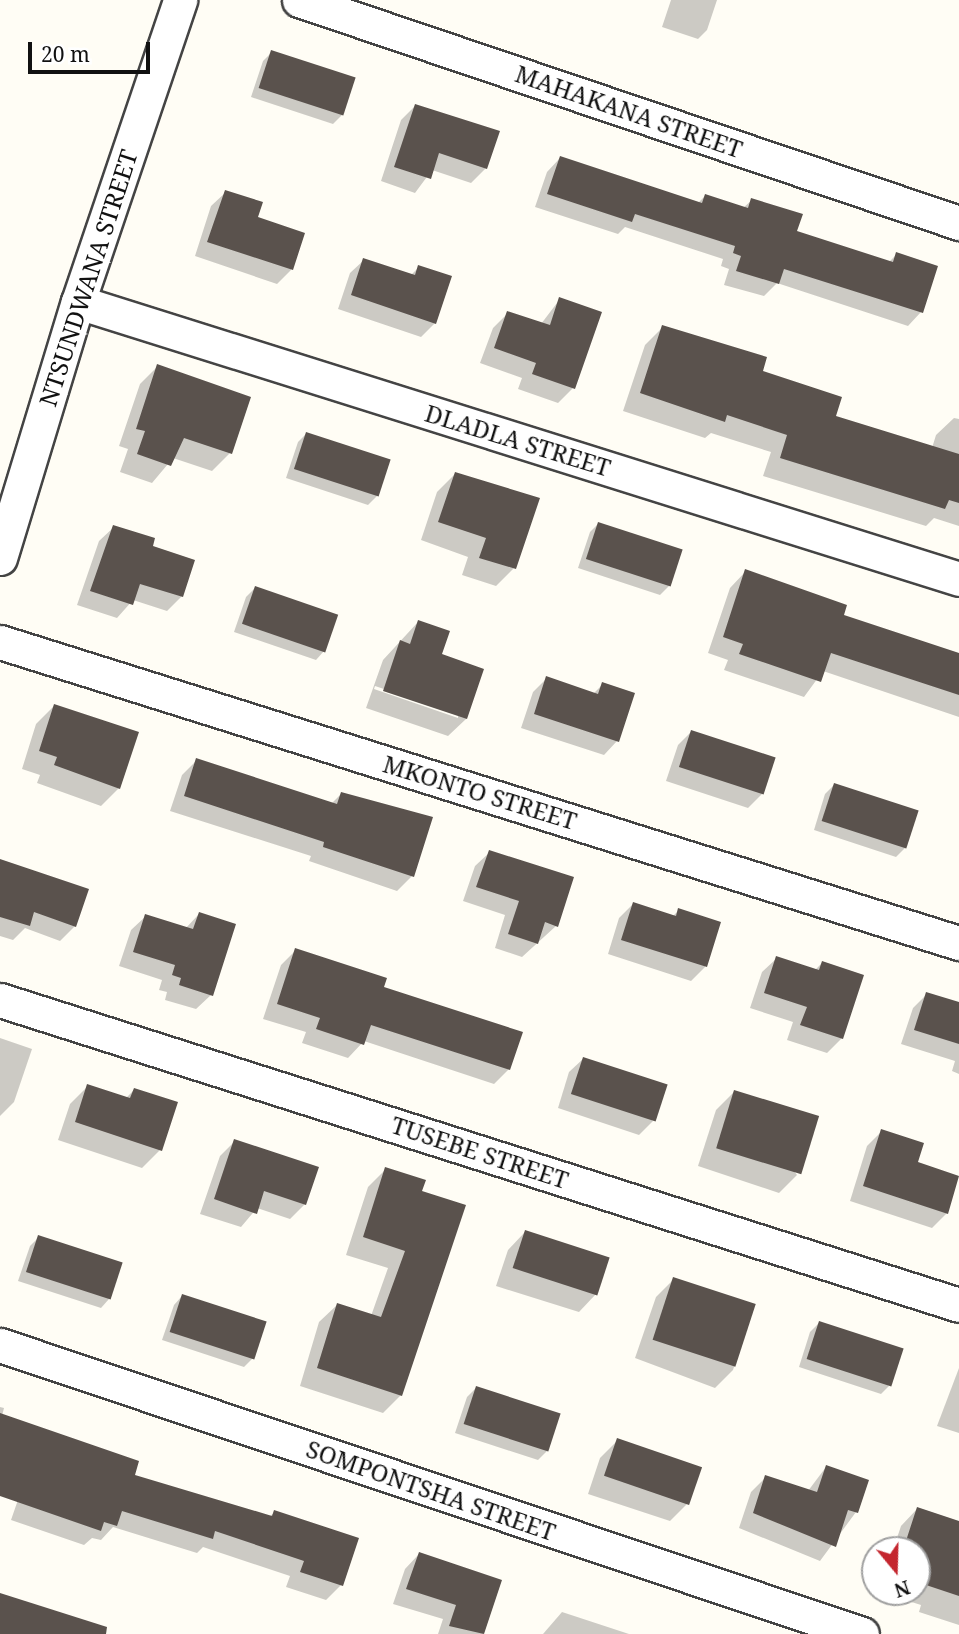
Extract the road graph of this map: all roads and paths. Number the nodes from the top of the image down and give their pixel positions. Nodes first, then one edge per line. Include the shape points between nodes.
1 (180, 0) edge
2 (299, 0) edge
3 (959, 223) edge
4 (78, 302) junction
5 (0, 558) edge
6 (959, 579) edge
7 (0, 642) edge
8 (959, 943) edge
9 (0, 1000) edge
10 (959, 1305) edge
11 (0, 1345) edge
12 (862, 1634) edge

1 - 4 street, NTSUNDWANA STREET
2 - 3 street, MAHAKANA STREET
4 - 5 street, NTSUNDWANA STREET
4 - 6 street, DLADLA STREET
7 - 8 street, MKONTO STREET
9 - 10 street, TUSEBE STREET
11 - 12 street, SOMPONTSHA STREET

